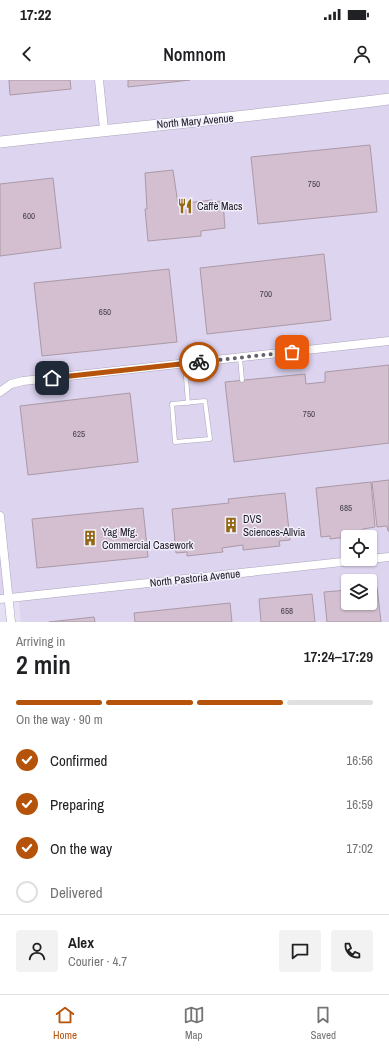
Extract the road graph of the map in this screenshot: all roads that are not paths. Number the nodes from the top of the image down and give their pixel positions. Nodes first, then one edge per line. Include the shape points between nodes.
1 (99, 80) edge
2 (389, 99) edge
3 (104, 129) junction
4 (0, 142) edge
5 (389, 341) edge
6 (240, 358) junction
7 (185, 364) junction
8 (242, 380) dead end
9 (0, 392) edge
10 (188, 402) junction
11 (0, 516) edge
12 (389, 557) edge
13 (4, 598) edge
14 (11, 622) edge

1 - 3 street
2 - 3 street, North Mary Avenue via 270,114
3 - 4 street, North Mary Avenue
5 - 6 street
6 - 7 street
6 - 8 lane
7 - 9 street via 23,382 11,384
7 - 10 lane
10 - 10 lane via 205,401 210,439 175,442 172,404
11 - 13 street
12 - 13 street, North Pastoria Avenue
13 - 14 street

